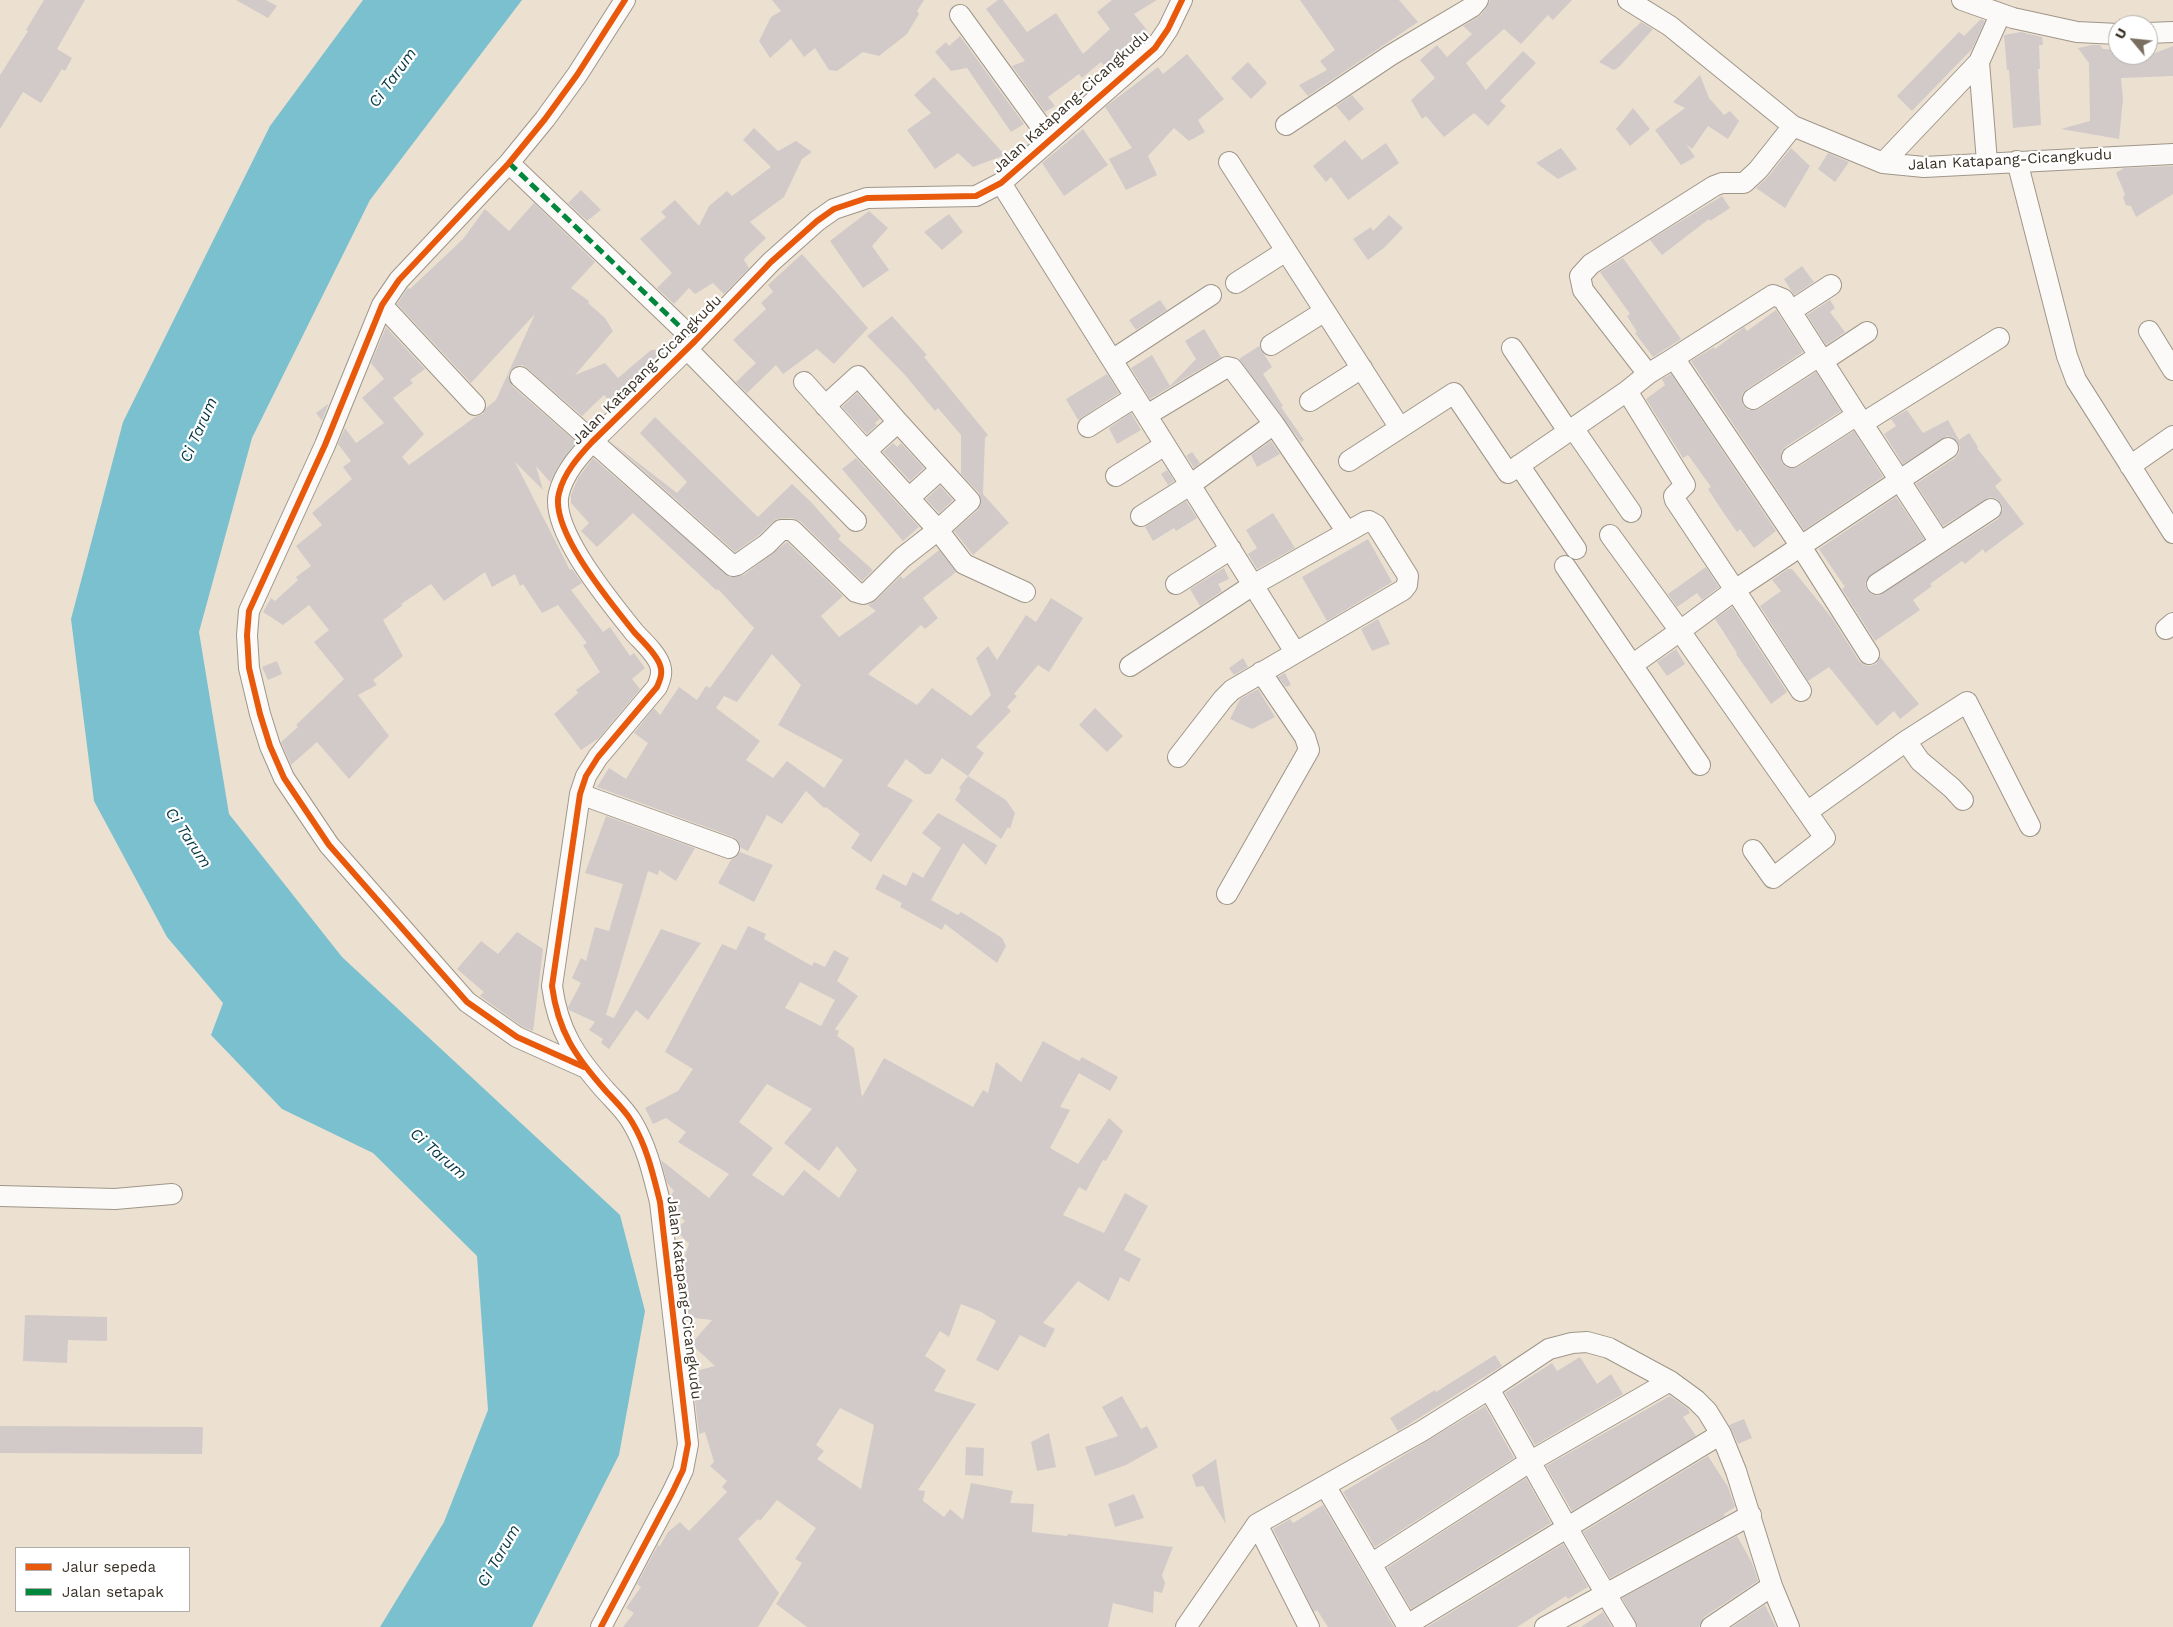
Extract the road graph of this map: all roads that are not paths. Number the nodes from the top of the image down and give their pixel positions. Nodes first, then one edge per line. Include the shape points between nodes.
1 (625, 0) edge
2 (1182, 0) edge
3 (1478, 0) edge
4 (1628, 0) edge
5 (1962, 0) edge
6 (960, 15) dead end
7 (2000, 15) junction
8 (2173, 32) edge
9 (2158, 33) edge
10 (2108, 34) edge
11 (1979, 62) junction
12 (1286, 125) dead end
13 (1793, 126) junction
14 (1050, 139) junction
15 (2173, 154) edge
16 (2017, 161) junction
17 (1229, 162) dead end
18 (1987, 162) junction
19 (510, 163) junction
20 (1883, 163) junction
21 (1001, 183) junction
22 (1286, 251) junction
23 (1236, 283) dead end
24 (1831, 285) dead end
25 (1211, 295) dead end
26 (382, 305) junction
27 (1324, 310) junction
28 (1791, 312) junction
29 (2148, 331) dead end
30 (1867, 332) dead end
31 (1999, 338) dead end
32 (691, 345) junction
33 (1272, 345) dead end
34 (1512, 348) dead end
35 (1674, 358) junction
36 (1821, 359) junction
37 (1112, 360) junction
38 (1362, 368) junction
39 (2173, 370) edge
40 (1648, 374) junction
41 (520, 377) dead end
42 (804, 382) dead end
43 (1627, 391) junction
44 (1135, 397) junction
45 (1753, 400) dead end
46 (1310, 402) dead end
47 (475, 405) dead end
48 (826, 406) junction
49 (1147, 416) junction
50 (1860, 419) junction
51 (898, 422) junction
52 (1274, 424) junction
53 (1088, 427) dead end
54 (1400, 428) junction
55 (1571, 430) junction
56 (2173, 436) edge
57 (592, 442) junction
58 (1165, 445) junction
59 (1948, 448) dead end
60 (866, 451) junction
61 (1792, 458) dead end
62 (1349, 461) dead end
63 (1519, 465) junction
64 (2130, 466) junction
65 (941, 469) junction
66 (1116, 476) dead end
67 (1899, 480) junction
68 (1190, 485) junction
69 (909, 498) junction
70 (1991, 509) dead end
71 (1631, 512) dead end
72 (1141, 516) dead end
73 (856, 521) dead end
74 (938, 530) junction
75 (1347, 532) junction
76 (2173, 533) edge
77 (1610, 535) dead end
78 (1939, 541) junction
79 (1800, 545) junction
80 (1231, 549) junction
81 (1576, 549) dead end
82 (1565, 566) dead end
83 (1176, 584) dead end
84 (1877, 584) dead end
85 (1253, 585) junction
86 (1735, 590) junction
87 (1025, 592) dead end
88 (1680, 631) junction
89 (1295, 652) junction
90 (1869, 654) dead end
91 (1632, 665) junction
92 (1130, 666) dead end
93 (1261, 672) junction
94 (1801, 690) dead end
95 (1906, 741) junction
96 (1178, 757) dead end
97 (1700, 765) dead end
98 (580, 794) junction
99 (1963, 800) dead end
100 (1807, 812) junction
101 (2030, 826) dead end
102 (730, 848) dead end
103 (1753, 850) dead end
104 (1226, 894) dead end
105 (584, 1067) junction
106 (172, 1194) dead end
107 (0, 1196) edge
108 (1670, 1381) junction
109 (1488, 1388) junction
110 (1721, 1434) junction
111 (1531, 1461) junction
112 (1326, 1486) junction
113 (1751, 1515) junction
114 (1258, 1524) junction
115 (1566, 1527) junction
116 (1371, 1564) junction
117 (1772, 1586) junction
118 (1605, 1594) junction
119 (1408, 1626) edge
120 (602, 1627) edge
121 (1186, 1627) edge
122 (1308, 1627) edge
123 (1545, 1627) edge
124 (1626, 1627) edge
125 (1711, 1627) edge
126 (1789, 1627) edge

1 - 19 street via 577,75
2 - 14 street, Jalan Katapang-Cicangkudu via 1155,48
3 - 12 street via 1472,7 1391,54
4 - 13 street, Jalan Katapang-Cicangkudu via 1670,26
5 - 7 street
6 - 14 street
7 - 10 street via 2077,32
7 - 11 street
8 - 9 street
11 - 18 street
11 - 20 street
13 - 20 street, Jalan Katapang-Cicangkudu
13 - 40 street via 1744,183 1714,186 1591,264 1580,276 1583,290
14 - 21 street, Jalan Katapang-Cicangkudu
15 - 16 street, Jalan Katapang-Cicangkudu
16 - 18 street, Jalan Katapang-Cicangkudu
16 - 64 street via 2067,356 2076,380
17 - 22 street
18 - 20 street, Jalan Katapang-Cicangkudu via 1924,167
19 - 26 street via 420,256
19 - 32 street
21 - 32 street, Jalan Katapang-Cicangkudu via 976,196 866,198 834,209 771,262
21 - 37 street
22 - 23 street
22 - 27 street
24 - 28 street
25 - 37 street
26 - 47 street
26 - 105 street via 325,445 250,611 247,635 249,668 260,714 284,778 316,826 442,975 467,1002 517,1037
27 - 33 street
27 - 38 street
28 - 35 street via 1783,299 1773,295
28 - 36 street
29 - 39 street
30 - 36 street
31 - 50 street
32 - 57 street, Jalan Katapang-Cicangkudu
32 - 73 street
34 - 55 street
35 - 40 street
35 - 79 street
36 - 45 street
36 - 50 street
37 - 44 street
38 - 46 street
38 - 54 street
40 - 43 street
41 - 57 street
42 - 48 street
43 - 55 street
43 - 86 street via 1685,484 1674,500
44 - 49 street
44 - 53 street
48 - 51 street via 858,376
48 - 60 street
49 - 52 street via 1229,367
49 - 58 street
50 - 61 street
50 - 67 street
51 - 60 street
51 - 65 street
52 - 68 street
52 - 75 street
54 - 62 street
54 - 63 street via 1454,393 1508,473
55 - 63 street
55 - 71 street
56 - 64 street
57 - 74 street via 733,566 767,544 781,530 792,530 856,592 863,594
57 - 98 street, Jalan Katapang-Cicangkudu via 576,460 558,495 562,525 597,584 657,659 661,679 598,757
58 - 66 street
58 - 68 street
59 - 67 street
60 - 69 street
63 - 81 street
64 - 76 street
65 - 69 street
65 - 74 street via 970,501
67 - 78 street
67 - 79 street
68 - 72 street
68 - 80 street
69 - 74 street
70 - 78 street
74 - 87 street via 964,564
75 - 85 street
75 - 89 street via 1365,522 1373,522 1408,576 1407,585
77 - 88 street
78 - 84 street
79 - 86 street
79 - 90 street
80 - 83 street
80 - 85 street
82 - 91 street
85 - 89 street
85 - 92 street
86 - 88 street
86 - 94 street
88 - 91 street
88 - 100 street
89 - 93 street
91 - 97 street
93 - 96 street via 1223,699
93 - 104 street via 1305,737 1309,750
95 - 99 street via 1920,761
95 - 100 street
95 - 101 street via 1967,702
98 - 102 street
98 - 105 street, Jalan Katapang-Cicangkudu via 552,986 555,1010 564,1034
100 - 103 street via 1825,838 1773,878
105 - 120 street, Jalan Katapang-Cicangkudu via 631,1120 652,1168 660,1202 688,1444 683,1470
106 - 107 street via 115,1199
108 - 109 street via 1609,1348 1587,1342 1549,1349
108 - 110 street via 1707,1411
108 - 111 street
109 - 111 street
109 - 112 street via 1422,1431
110 - 113 street
110 - 115 street
111 - 115 street
111 - 116 street
112 - 114 street
112 - 116 street
113 - 117 street
113 - 118 street
114 - 121 street
114 - 122 street
115 - 118 street
115 - 119 street
116 - 119 street
117 - 125 street
117 - 126 street
118 - 123 street
118 - 124 street

